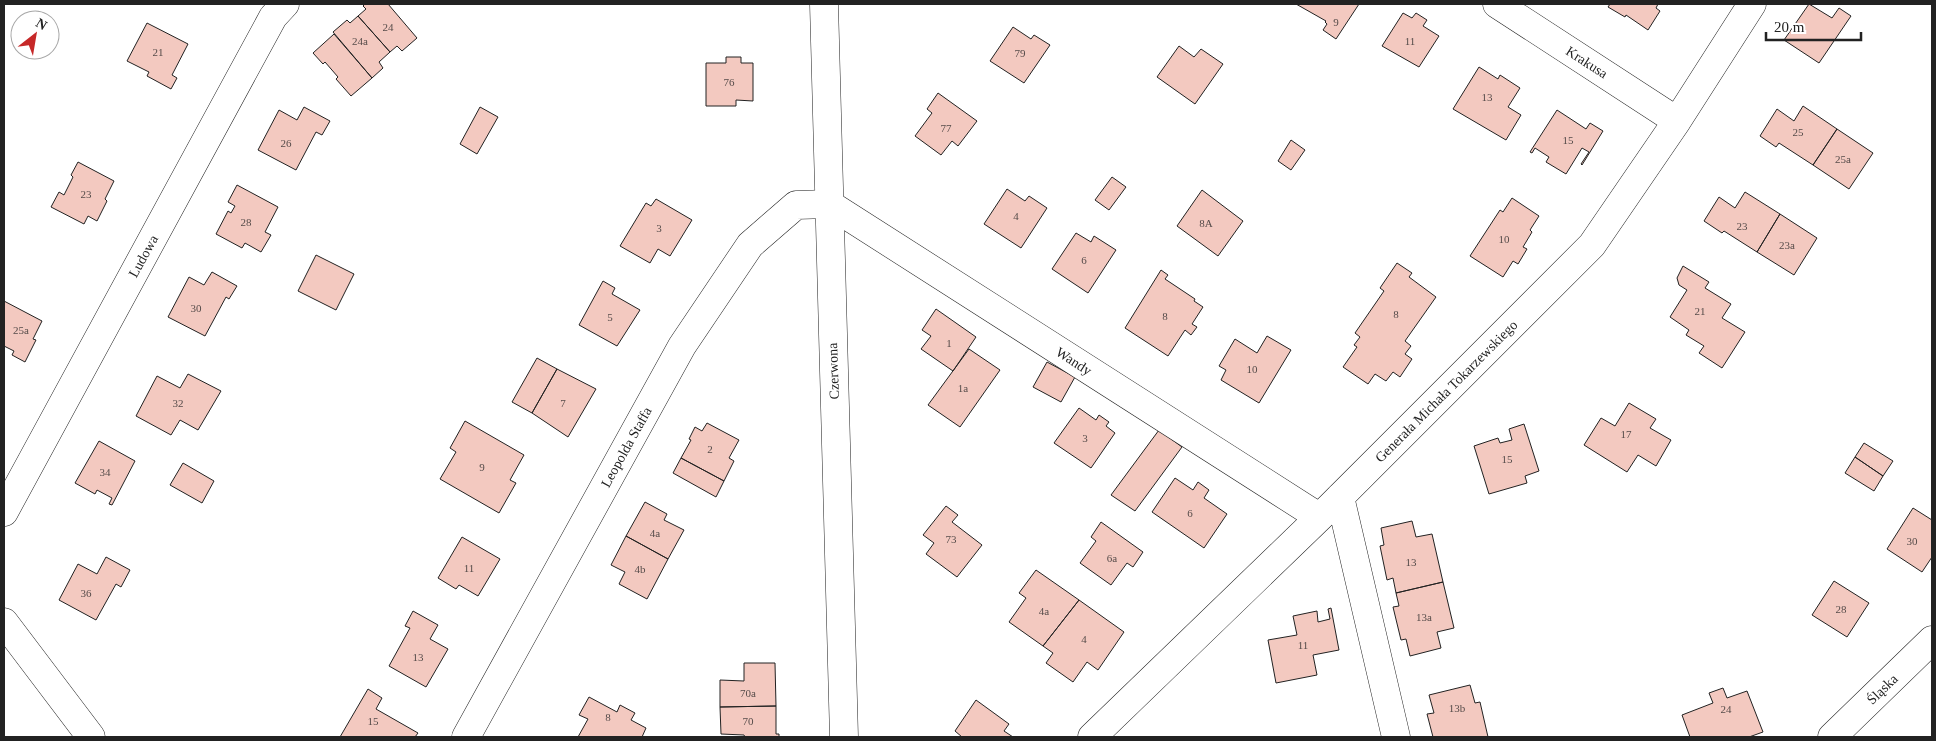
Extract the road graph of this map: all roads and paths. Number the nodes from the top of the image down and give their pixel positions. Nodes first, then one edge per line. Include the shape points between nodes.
1 (285, 4) edge
2 (824, 4) edge
3 (1498, 4) edge
4 (1752, 4) edge
5 (1677, 120) junction
6 (829, 204) junction
7 (1328, 509) junction
8 (4, 512) edge
9 (4, 622) edge
10 (1932, 640) edge
11 (1365, 683) dead end
12 (1837, 735) edge
13 (91, 737) edge
14 (466, 737) edge
15 (844, 737) edge
16 (1092, 737) edge
17 (1396, 737) edge

1 - 8 street, Ludowa via 273,17
2 - 6 street, Czerwona
3 - 5 street, Krakusa
4 - 5 street, Generała Michała Tokarzewskiego
5 - 7 street, Generała Michała Tokarzewskiego via 1592,246
6 - 7 street, Wandy
6 - 14 street, Leopolda Staffa via 796,205 750,245 682,346
6 - 15 street, Czerwona
7 - 11 street
7 - 16 street, Generała Michała Tokarzewskiego
7 - 17 street
9 - 13 street
10 - 12 street, Śląska

